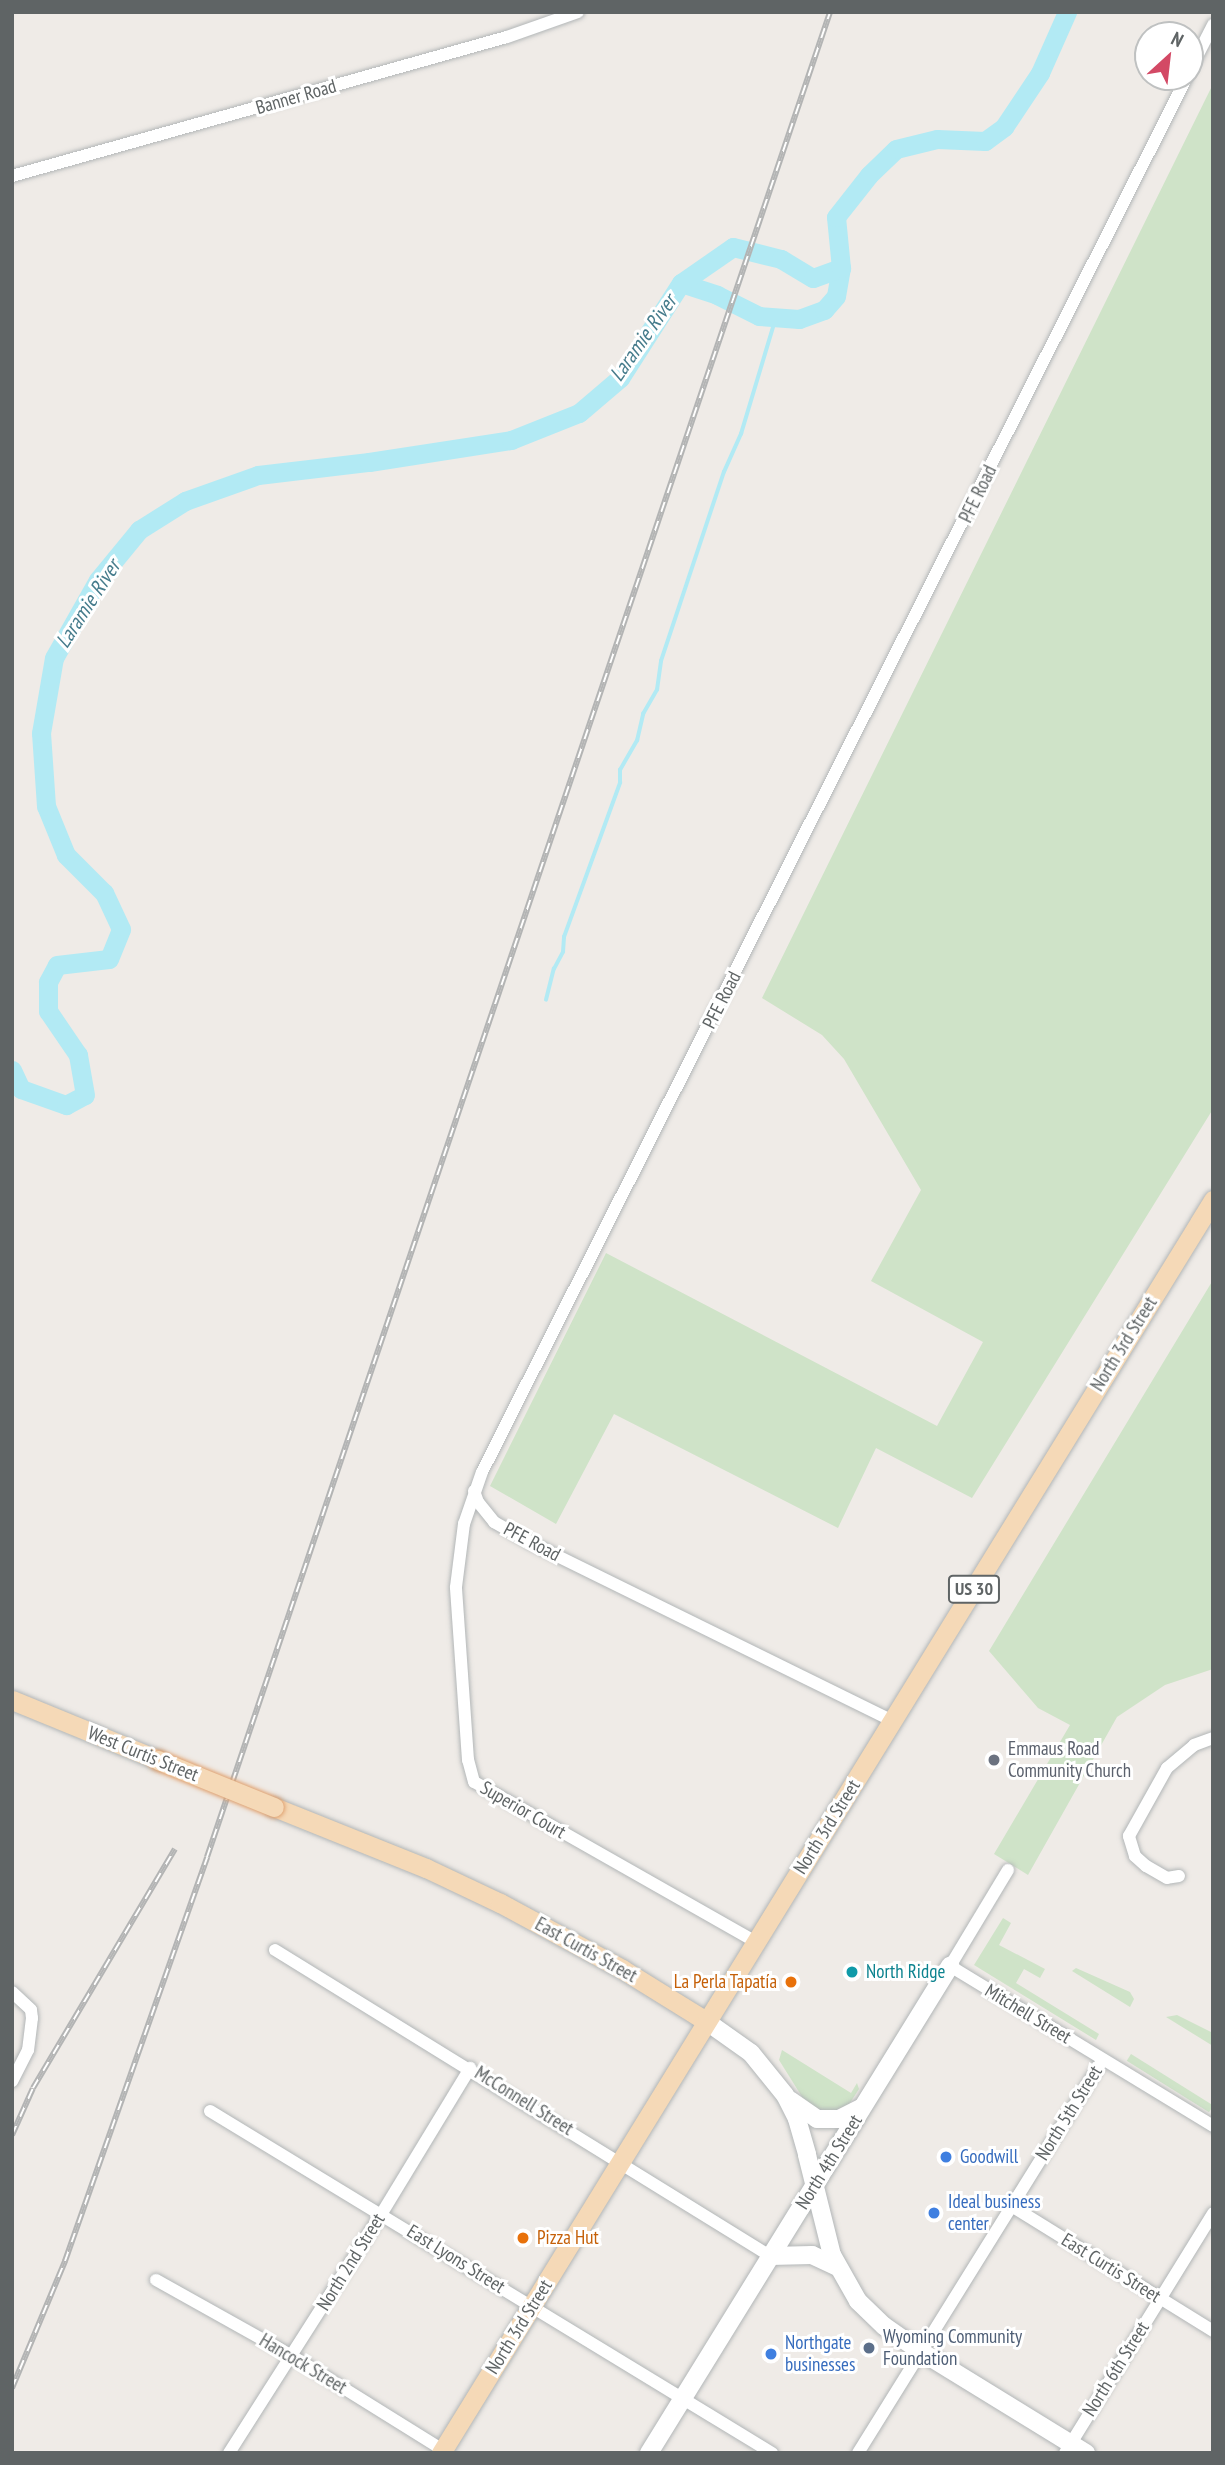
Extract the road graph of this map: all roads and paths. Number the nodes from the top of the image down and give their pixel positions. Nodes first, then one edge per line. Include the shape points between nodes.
1 (578, 12) edge
2 (1213, 25) edge
3 (1204, 43) edge
4 (1180, 91) edge
5 (12, 176) edge
6 (1213, 1200) edge
7 (474, 1491) junction
8 (12, 1700) edge
9 (893, 1721) junction
10 (1213, 1738) edge
11 (274, 1807) joint
12 (1008, 1870) dead end
13 (1179, 1876) dead end
14 (756, 1942) junction
15 (275, 1950) dead end
16 (950, 1966) junction
17 (12, 1992) edge
18 (706, 2021) junction
19 (1103, 2060) junction
20 (470, 2068) junction
21 (12, 2081) edge
22 (785, 2095) junction
23 (863, 2106) junction
24 (210, 2111) dead end
25 (1213, 2126) edge
26 (620, 2161) junction
27 (816, 2183) junction
28 (1010, 2205) junction
29 (382, 2213) junction
30 (1213, 2213) edge
31 (771, 2256) junction
32 (836, 2266) junction
33 (156, 2280) dead end
34 (1160, 2298) junction
35 (533, 2306) junction
36 (1213, 2331) edge
37 (920, 2351) junction
38 (292, 2356) junction
39 (682, 2399) junction
40 (1068, 2448) edge
41 (444, 2452) edge
42 (229, 2453) edge
43 (649, 2453) edge
44 (772, 2453) edge
45 (858, 2453) edge
46 (1086, 2453) edge

1 - 5 street, Banner Road via 507,37
2 - 3 street
4 - 7 street, PFE Road
6 - 9 main road, North 3rd Street / US 30
7 - 9 street, PFE Road via 494,1522 529,1542
7 - 14 street, Superior Court via 456,1577 468,1760 474,1782
8 - 11 main road, West Curtis Street, bridge
9 - 14 main road, North 3rd Street / US 30
10 - 13 street via 1194,1745 1167,1768 1129,1836 1135,1856 1146,1866 1167,1878
11 - 18 main road, East Curtis Street via 500,1903
12 - 16 street, North 4th Street
14 - 18 main road, North 3rd Street / US 30
15 - 20 street, McConnell Street
16 - 19 street, Mitchell Street
16 - 23 main road, North 4th Street
17 - 21 street via 32,2010 28,2050
18 - 22 main road, East Curtis Street via 751,2053
18 - 26 main road, North 3rd Street
19 - 25 street, Mitchell Street
19 - 28 street, North 5th Street
20 - 26 street, McConnell Street
20 - 29 street, North 2nd Street
22 - 23 main road via 817,2119 839,2119
22 - 27 main road, East Curtis Street
23 - 27 main road, North 4th Street
24 - 29 street, East Lyons Street
26 - 31 street, McConnell Street
26 - 35 main road, North 3rd Street
27 - 31 main road, North 4th Street
27 - 32 main road, East Curtis Street
28 - 34 street, East Curtis Street
28 - 37 street, North 5th Street
29 - 35 street, East Lyons Street
29 - 38 street, North 2nd Street
30 - 34 street, North 6th Street
31 - 32 main road via 812,2255
31 - 39 main road, North 4th Street
32 - 37 main road, East Curtis Street via 858,2301
33 - 38 street, Hancock Street
34 - 36 street, East Curtis Street
34 - 40 street, North 6th Street
35 - 39 street, East Lyons Street
35 - 41 main road, North 3rd Street
37 - 40 main road, East Curtis Street
37 - 45 street, North 5th Street
38 - 41 street, Hancock Street
38 - 42 street, North 2nd Street
39 - 43 main road, North 4th Street
39 - 44 street, East Lyons Street
40 - 46 main road, East Curtis Street

